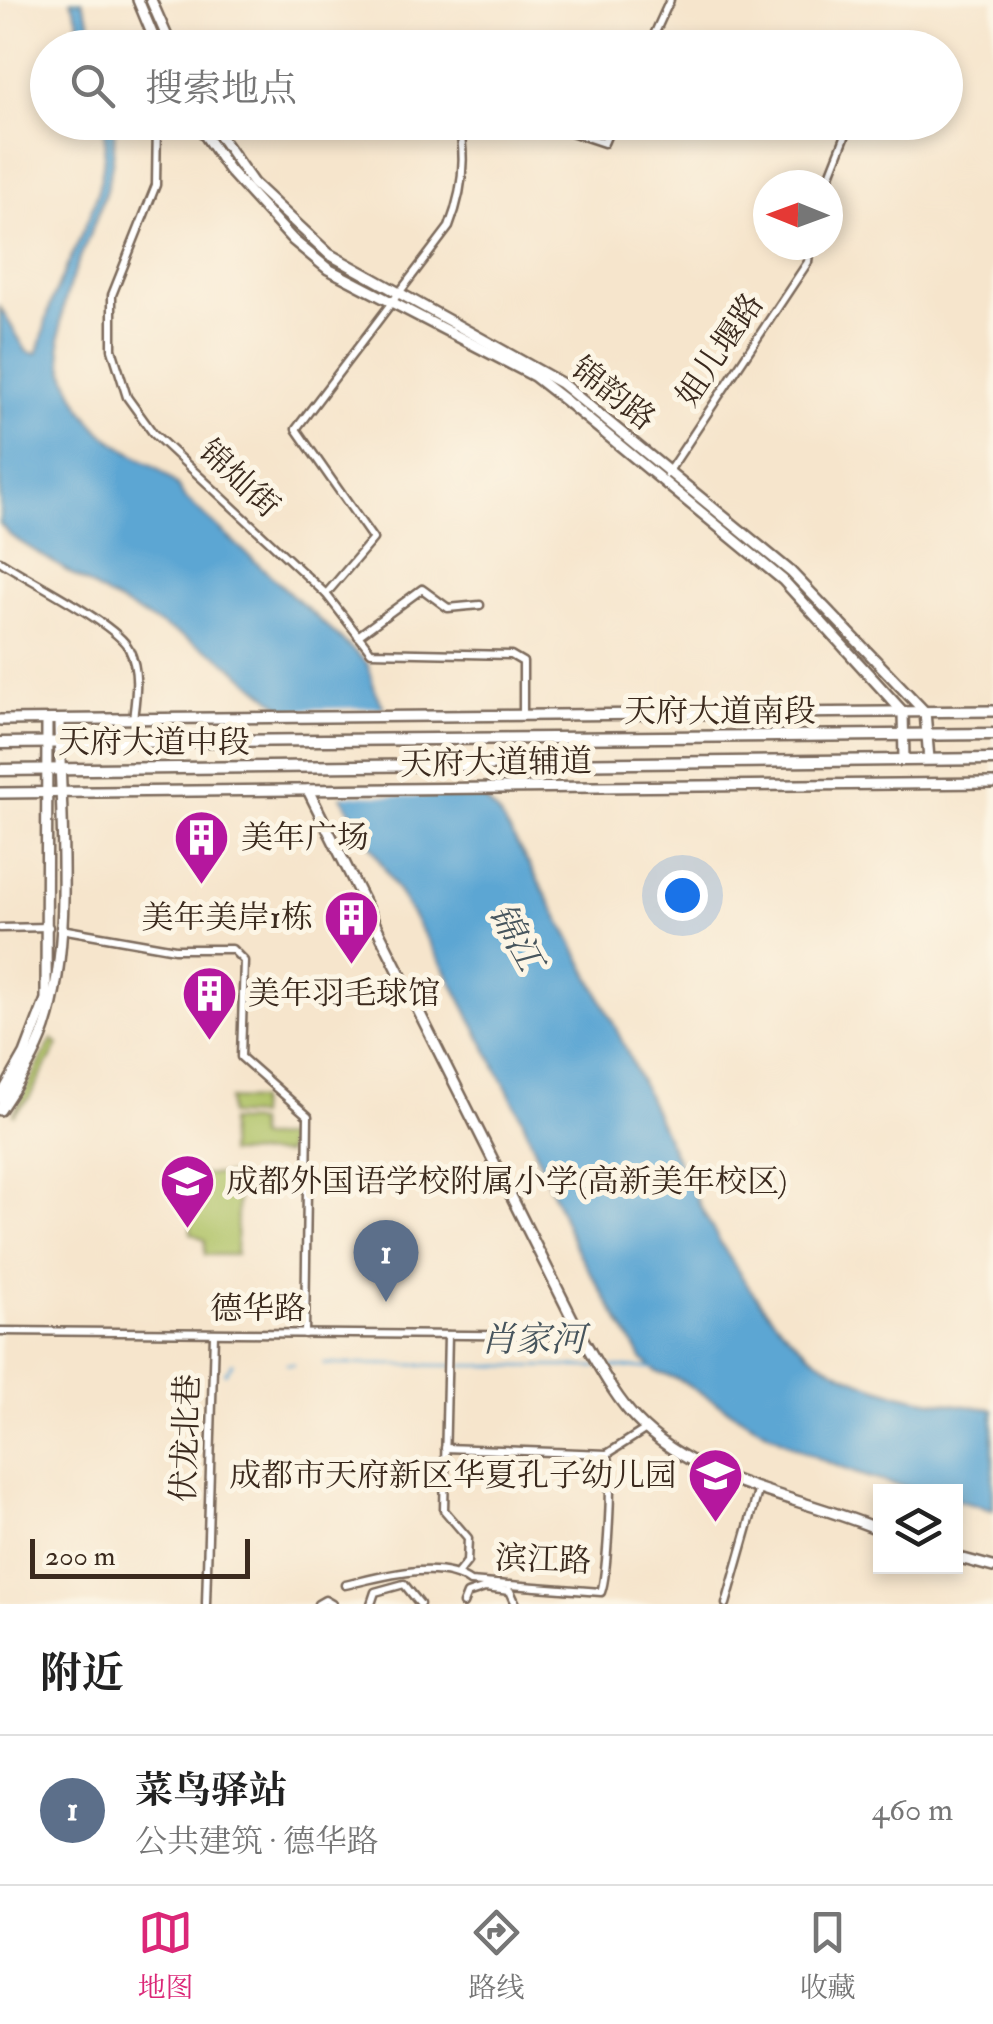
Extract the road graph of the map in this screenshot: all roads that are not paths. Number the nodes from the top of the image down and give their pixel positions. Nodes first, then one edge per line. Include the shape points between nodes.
1 (138, 0) edge
2 (151, 0) edge
3 (670, 0) edge
4 (150, 30) edge
5 (164, 30) edge
6 (656, 30) edge
7 (157, 140) edge
8 (209, 140) edge
9 (223, 140) edge
10 (460, 140) edge
11 (844, 140) edge
12 (832, 170) edge
13 (808, 260) edge
14 (397, 294) junction
15 (388, 304) junction
16 (667, 475) junction
17 (0, 561) edge
18 (326, 594) junction
19 (480, 606) dead end
20 (358, 636) junction
21 (903, 712) junction
22 (925, 712) junction
23 (993, 712) edge
24 (523, 716) junction
25 (133, 719) junction
26 (0, 720) edge
27 (48, 720) junction
28 (59, 720) junction
29 (993, 734) edge
30 (904, 735) junction
31 (929, 735) junction
32 (287, 741) joint
33 (0, 743) edge
34 (54, 743) junction
35 (993, 759) edge
36 (904, 760) junction
37 (929, 760) junction
38 (308, 767) joint
39 (54, 769) junction
40 (0, 770) edge
41 (993, 783) edge
42 (308, 790) junction
43 (0, 792) edge
44 (48, 792) junction
45 (60, 792) junction
46 (49, 927) junction
47 (0, 928) edge
48 (61, 929) junction
49 (0, 1098) edge
50 (0, 1110) edge
51 (0, 1331) edge
52 (214, 1334) junction
53 (305, 1334) junction
54 (448, 1335) junction
55 (581, 1336) junction
56 (646, 1429) junction
57 (446, 1448) junction
58 (607, 1454) junction
59 (759, 1488) junction
60 (873, 1528) edge
61 (963, 1559) edge
62 (993, 1567) edge
63 (458, 1573) junction
64 (345, 1585) dead end
65 (206, 1604) edge
66 (318, 1604) edge
67 (332, 1604) edge
68 (371, 1604) edge
69 (420, 1604) edge
70 (463, 1604) edge
71 (516, 1604) edge
72 (726, 1604) edge

1 - 4 street
2 - 5 street
3 - 6 street
7 - 18 street, 锦灿街 via 156,186 112,296 116,369 154,433
8 - 15 street, 锦韵路 via 292,240
9 - 14 street, 锦韵路 via 292,224
10 - 14 street via 458,205 439,245
11 - 12 street
13 - 16 street, 姐儿堰路
14 - 15 street
14 - 16 street, 锦韵路 via 561,383
15 - 16 street, 锦韵路 via 534,376
15 - 18 street via 296,429 373,539
16 - 21 street, 锦韵路 via 784,580
16 - 22 street, 锦韵路 via 811,590
17 - 25 street via 128,647 136,682
18 - 20 street, 锦灿街
19 - 20 street via 448,608 422,589
20 - 24 street via 371,652 510,655 523,662
21 - 22 street, 天府大道辅道
21 - 24 street, 天府大道辅道
21 - 30 street
22 - 23 street, 天府大道辅道
22 - 31 street
24 - 25 street, 天府大道辅道
25 - 28 street, 天府大道辅道
26 - 27 street, 天府大道辅道
27 - 28 street, 天府大道辅道
27 - 34 street
28 - 34 street
29 - 31 main road, 天府大道南段
30 - 31 main road, 天府大道南段
30 - 32 main road, 天府大道南段
30 - 36 street
31 - 37 street
32 - 34 main road, 天府大道中段
33 - 34 main road, 天府大道中段
34 - 39 street
35 - 37 main road, 天府大道南段
36 - 37 main road, 天府大道南段
36 - 38 main road, 天府大道南段
38 - 39 main road, 天府大道中段
39 - 40 main road, 天府大道中段
39 - 44 street
39 - 45 street
41 - 42 street, 天府大道辅道
42 - 45 street, 天府大道辅道
42 - 55 street
43 - 44 street, 天府大道辅道
44 - 45 street, 天府大道辅道
44 - 46 street
45 - 48 street
46 - 47 street
46 - 49 street via 46,999
48 - 50 street via 45,1029
48 - 53 street via 175,949 232,950 244,961 241,1057 308,1116
51 - 52 street, 德华路
52 - 53 street, 德华路
52 - 65 street, 伏龙北巷
53 - 54 street, 德华路
54 - 55 street, 德华路
54 - 57 street
55 - 56 street
56 - 58 street
56 - 59 street via 695,1463
57 - 58 street
57 - 63 street via 444,1510 468,1538 467,1562
58 - 63 street, 滨江路 via 611,1503 601,1592 470,1582
59 - 60 street
59 - 72 street
61 - 62 street
63 - 64 street, 滨江路 via 416,1569
66 - 67 street
68 - 69 street via 375,1592 404,1584
70 - 71 street via 466,1594 485,1588 510,1591

